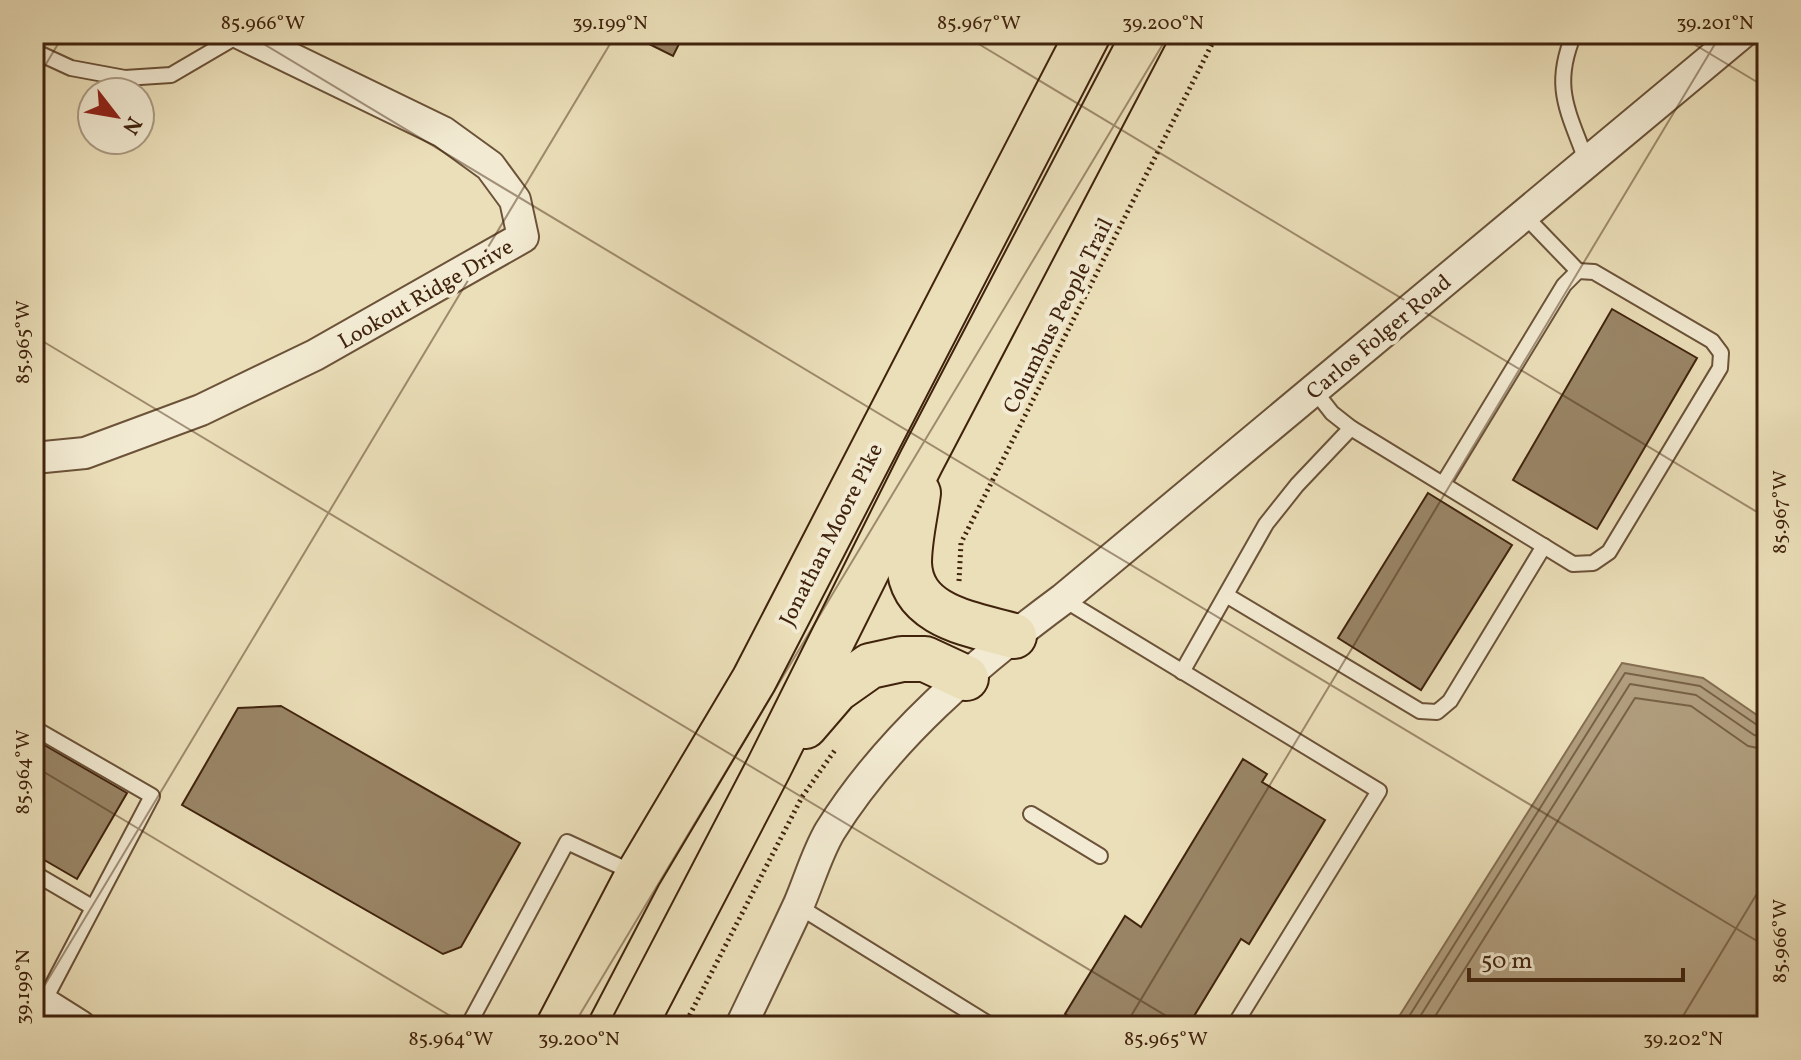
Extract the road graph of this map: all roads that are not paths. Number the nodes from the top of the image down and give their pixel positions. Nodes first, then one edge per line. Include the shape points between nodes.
1 (241, 34) edge
2 (1088, 34) edge
3 (1145, 34) edge
4 (1574, 34) edge
5 (1741, 34) edge
6 (34, 51) edge
7 (1587, 163) junction
8 (1524, 215) junction
9 (1578, 271) junction
10 (1314, 390) junction
11 (1351, 428) junction
12 (34, 458) edge
13 (921, 462) junction
14 (1443, 484) junction
15 (1544, 546) junction
16 (1226, 595) junction
17 (1063, 599) junction
18 (1014, 636) junction
19 (1182, 672) junction
20 (966, 678) junction
21 (34, 728) edge
22 (769, 767) junction
23 (1031, 814) dead end
24 (1100, 856) dead end
25 (34, 873) edge
26 (638, 875) junction
27 (798, 906) junction
28 (92, 907) junction
29 (39, 1000) edge
30 (80, 1026) edge
31 (468, 1026) edge
32 (559, 1026) edge
33 (634, 1026) edge
34 (741, 1026) edge
35 (992, 1026) edge
36 (1234, 1026) edge

1 - 6 lane via 171,75 125,78 71,68
1 - 12 street, Lookout Ridge Drive via 443,132 490,166 515,200 523,237 315,355 201,410 85,453
2 - 26 highway, Jonathan Moore Pike via 754,680
3 - 13 highway
4 - 7 lane via 1564,57 1562,92
5 - 7 street, Carlos Folger Road
7 - 8 street, Carlos Folger Road
8 - 9 lane
8 - 10 street, Carlos Folger Road
9 - 14 lane via 1564,285
9 - 15 lane via 1594,272 1712,341 1721,353 1720,368 1609,552 1593,563 1573,564
10 - 11 lane
10 - 17 street, Carlos Folger Road
11 - 14 lane
11 - 16 lane via 1266,524
13 - 18 highway via 909,561 912,583 923,602 956,619
13 - 22 highway
14 - 15 lane
15 - 16 lane via 1450,701 1437,712 1420,711
16 - 19 lane
17 - 18 street, Carlos Folger Road
17 - 19 lane
18 - 20 street, Carlos Folger Road
19 - 36 lane via 1379,791
20 - 22 highway via 925,659 870,666 836,690
20 - 27 street, Carlos Folger Road via 882,758 829,834
21 - 28 lane via 152,796
22 - 33 highway
23 - 24 lane
25 - 28 lane
26 - 31 lane via 567,842
26 - 32 highway, Jonathan Moore Pike
27 - 34 street, Carlos Folger Road
27 - 35 lane
28 - 29 lane
29 - 30 street

